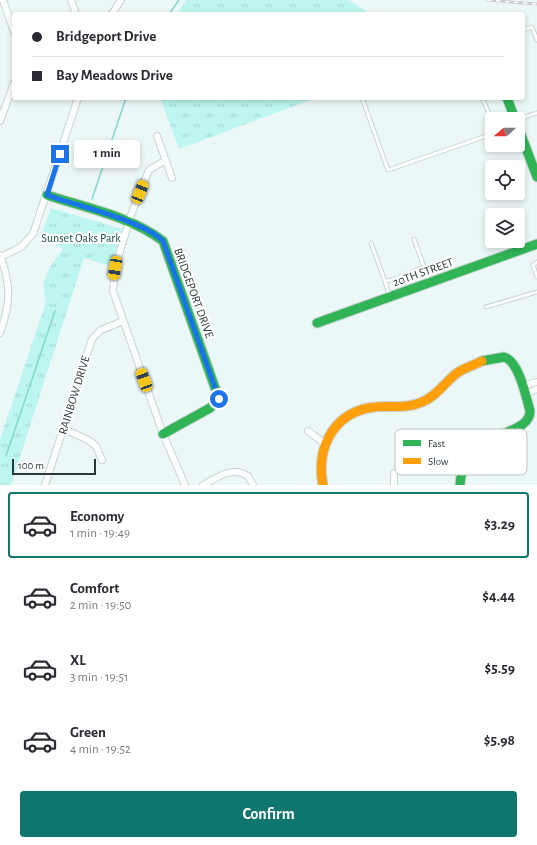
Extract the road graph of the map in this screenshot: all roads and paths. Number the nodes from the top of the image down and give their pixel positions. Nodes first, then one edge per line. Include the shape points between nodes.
1 (3, 0) edge
2 (71, 0) edge
3 (121, 0) edge
4 (75, 12) edge
5 (113, 12) edge
6 (12, 26) edge
7 (525, 29) edge
8 (537, 40) edge
9 (12, 88) edge
10 (77, 100) edge
11 (363, 100) edge
12 (483, 100) edge
13 (508, 100) edge
14 (488, 112) edge
15 (512, 112) edge
16 (537, 113) edge
17 (525, 117) edge
18 (0, 121) edge
19 (157, 136) dead end
20 (485, 136) edge
21 (525, 144) edge
22 (166, 160) junction
23 (536, 172) edge
24 (172, 178) dead end
25 (47, 195) junction
26 (129, 222) junction
27 (414, 239) dead end
28 (371, 243) dead end
29 (537, 244) edge
30 (0, 256) edge
31 (537, 262) edge
32 (424, 267) junction
33 (537, 277) edge
34 (385, 281) junction
35 (430, 283) junction
36 (537, 292) edge
37 (389, 297) junction
38 (486, 307) dead end
39 (123, 321) junction
40 (318, 323) dead end
41 (0, 333) edge
42 (537, 382) edge
43 (537, 389) edge
44 (523, 390) junction
45 (64, 429) junction
46 (511, 429) edge
47 (308, 431) dead end
48 (163, 434) junction
49 (324, 443) junction
50 (102, 460) dead end
51 (394, 473) dead end
52 (461, 475) edge
53 (45, 485) edge
54 (184, 485) edge
55 (203, 485) edge
56 (253, 485) edge
57 (323, 485) edge
58 (394, 485) edge
59 (460, 485) edge

1 - 6 street
2 - 4 street
3 - 5 street
7 - 8 lane via 532,26
9 - 18 street
10 - 25 street
11 - 20 lane via 388,170
12 - 14 lane
13 - 15 street
16 - 17 lane
19 - 22 street
21 - 23 street
22 - 24 street
22 - 26 street via 149,170
25 - 26 street, BRIDGEPORT DRIVE
25 - 30 street via 28,241
26 - 39 street via 112,282
26 - 48 street, BRIDGEPORT DRIVE via 163,241 219,399 217,403
27 - 32 lane
28 - 34 lane
29 - 35 street, 20TH STREET
30 - 41 street via 9,291
31 - 33 lane via 533,265
32 - 34 lane
32 - 35 lane
34 - 37 lane
35 - 37 street, 20TH STREET
36 - 38 lane
37 - 40 street, 20TH STREET
39 - 45 street, RAINBOW DRIVE via 101,330 92,339
39 - 48 street
42 - 44 street
43 - 44 street
44 - 46 street via 530,411 527,422
44 - 49 street via 515,367 509,359 502,356 458,372 421,403 404,407 368,408 346,417 329,433
45 - 50 street via 96,446
45 - 53 street, RAINBOW DRIVE
47 - 49 street
48 - 54 street
49 - 57 street via 320,462
51 - 58 street
52 - 59 street
55 - 56 street via 234,471 248,476

